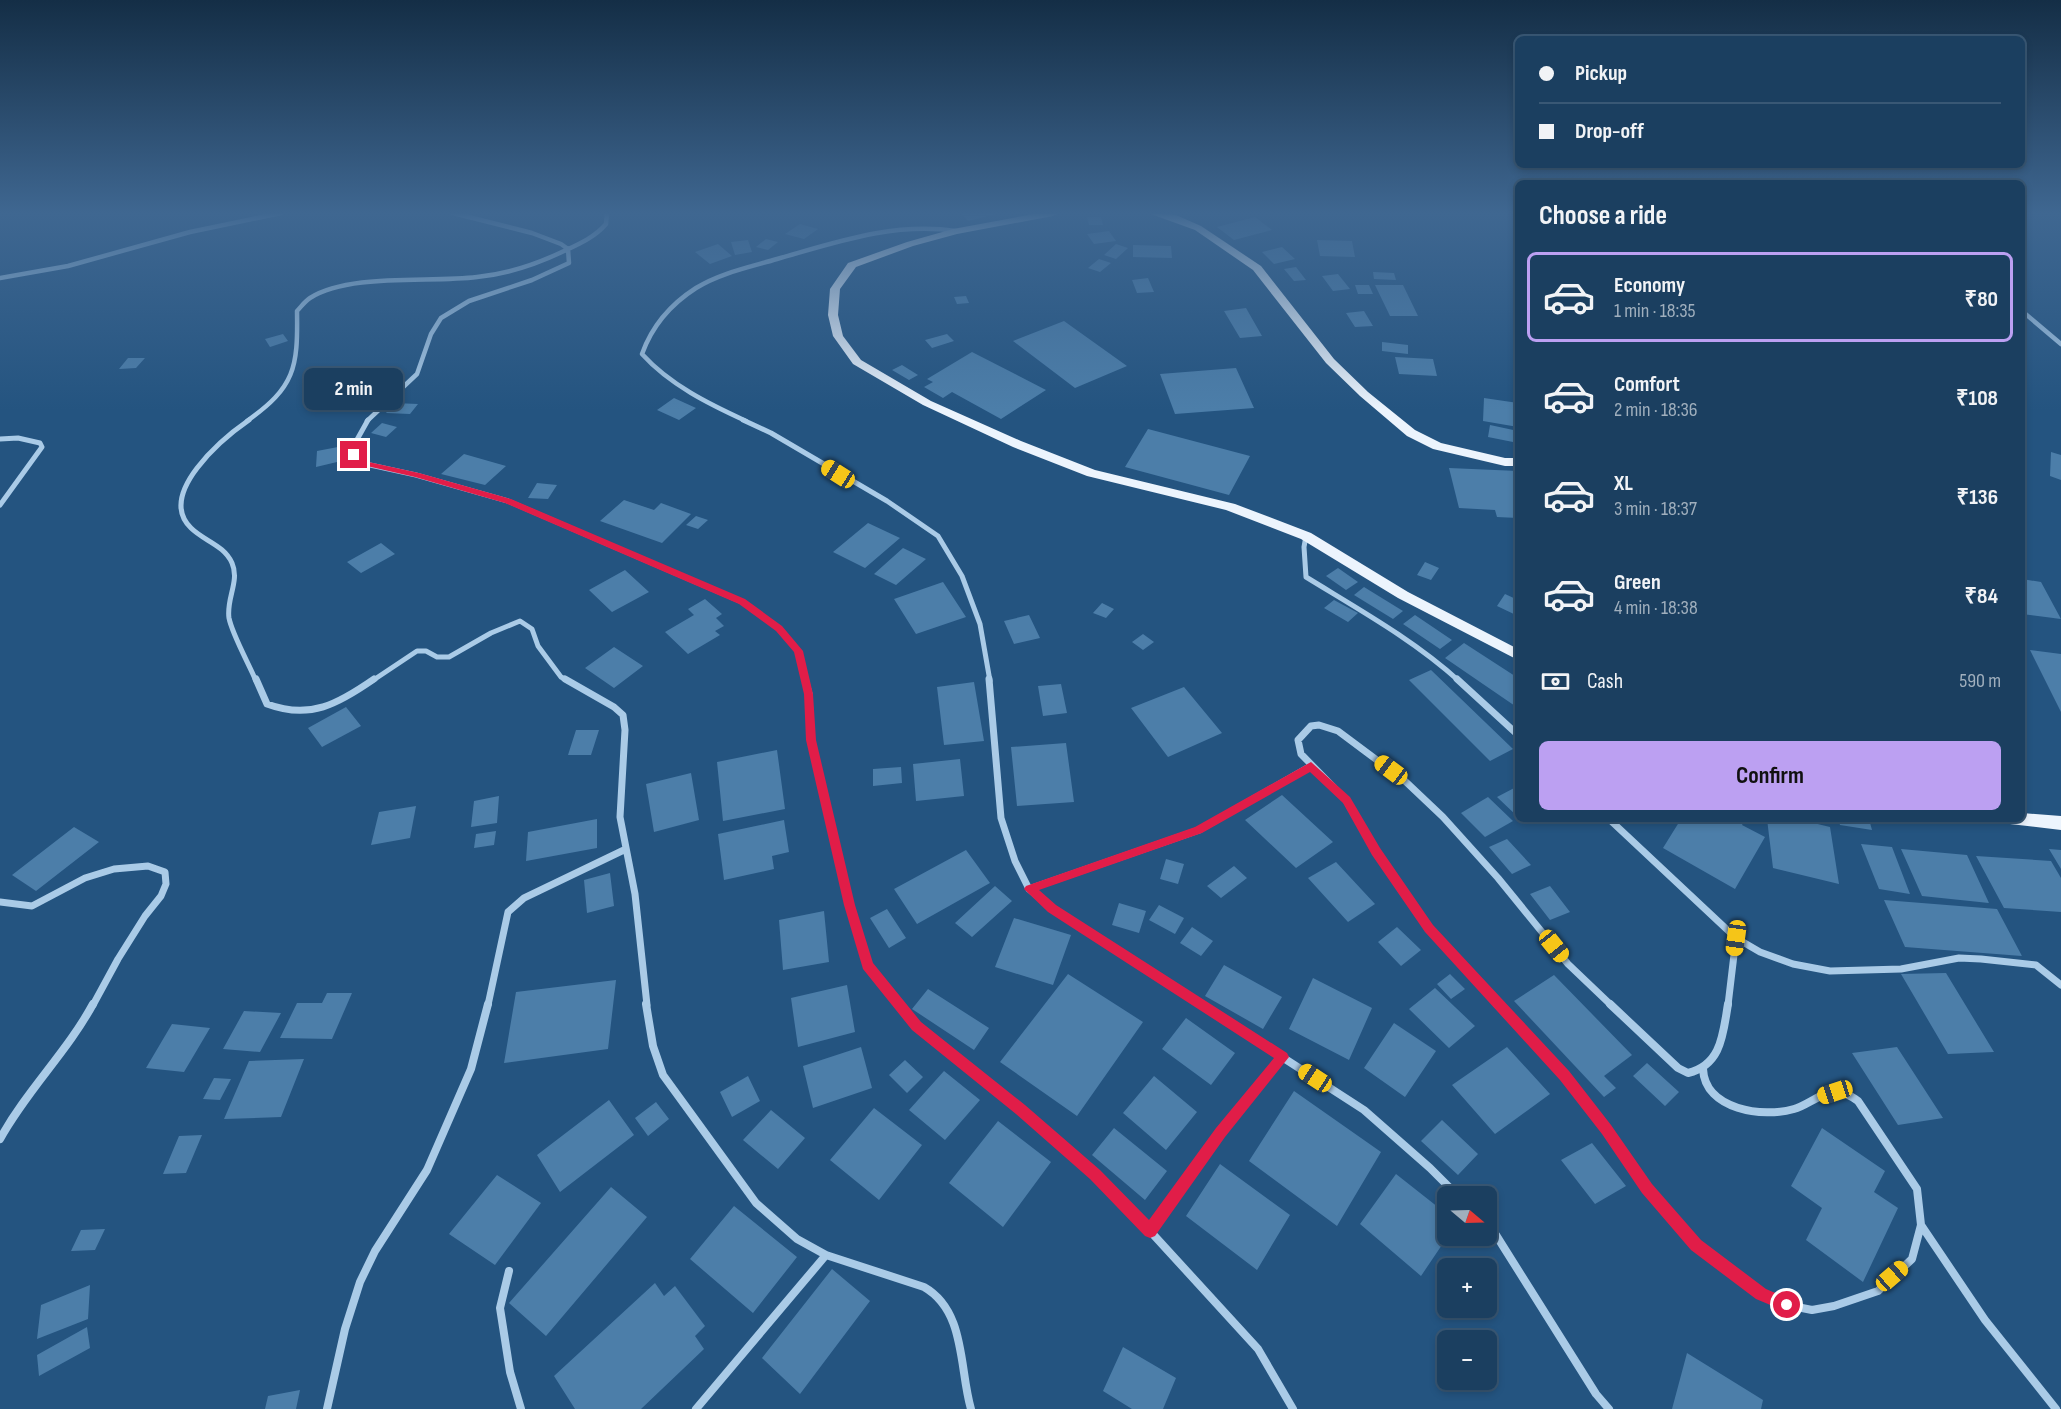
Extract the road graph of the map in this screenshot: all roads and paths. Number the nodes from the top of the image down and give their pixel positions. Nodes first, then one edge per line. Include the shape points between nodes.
1 (464, 279) edge
2 (532, 279) edge
3 (712, 279) edge
4 (842, 279) edge
5 (1265, 279) edge
6 (2025, 314) edge
7 (2061, 344) edge
8 (0, 439) edge
9 (1515, 462) edge
10 (0, 505) edge
11 (1306, 536) junction
12 (1515, 653) edge
13 (1515, 732) edge
14 (1311, 766) junction
15 (2025, 820) edge
16 (1612, 822) edge
17 (2061, 823) edge
18 (626, 849) junction
19 (1029, 889) junction
20 (0, 902) edge
21 (1736, 938) junction
22 (2061, 985) edge
23 (1282, 1057) junction
24 (1703, 1069) junction
25 (0, 1139) edge
26 (1448, 1186) edge
27 (1921, 1225) junction
28 (1150, 1231) junction
29 (1497, 1237) edge
30 (826, 1255) junction
31 (509, 1271) dead end
32 (327, 1409) edge
33 (521, 1409) edge
34 (696, 1409) edge
35 (971, 1409) edge
36 (1293, 1409) edge
37 (1609, 1409) edge
38 (2056, 1409) edge

1 - 18 street via 343,286 328,289 301,304 297,311 298,360 289,383 279,398 206,453 182,498 182,516 190,528 220,546 232,563 236,584 229,618 267,704 277,710 315,709 356,692 417,651 449,657 511,624 526,624 561,677 623,715 620,817
2 - 28 street via 469,301 441,318 417,374 366,422 354,445 354,455 361,463 508,501 742,602 779,628 798,651 809,694 811,740 867,966 916,1026 1020,1109 1095,1175
3 - 19 street via 673,306 646,339 642,354 677,384 771,433 887,501 938,536 962,576 980,624 988,663 1001,818
4 - 11 main road via 835,289 832,315 838,336 857,362 927,403 1091,473 1230,507
5 - 9 main road via 1330,361 1411,433 1437,446
6 - 7 street
8 - 10 street via 32,440 42,447
11 - 12 main road via 1403,595
11 - 13 street via 1306,577 1446,669
14 - 19 street via 1199,830
14 - 24 street via 1301,754 1298,740 1307,728 1319,725 1338,731 1396,774 1443,817 1568,964 1632,1026 1678,1068 1688,1073
14 - 27 street via 1346,800 1429,929 1564,1076 1647,1189 1696,1245 1761,1294 1812,1310 1878,1291 1912,1259
15 - 17 main road
16 - 21 street
18 - 30 street via 653,1046 663,1075 756,1203 797,1239
18 - 32 street via 524,898 508,912 471,1069 427,1170 375,1251 360,1282
19 - 23 street via 1052,908
20 - 25 street via 33,906 87,877 130,867 159,867 165,873 161,896 118,959 81,1028 17,1108
21 - 22 street via 1793,964 1830,971 1890,970 1959,958 1981,959 2036,965
21 - 24 street via 1720,1042 1711,1063
23 - 26 street via 1364,1110
23 - 28 street
24 - 27 street via 1703,1081 1711,1092 1747,1110 1773,1114 1835,1092 1849,1094 1858,1101 1917,1189
27 - 38 street via 1985,1320
28 - 36 street via 1258,1349
29 - 37 street via 1596,1395
30 - 34 street
30 - 35 street via 936,1294 946,1305 961,1349
31 - 33 street via 501,1308 510,1372

